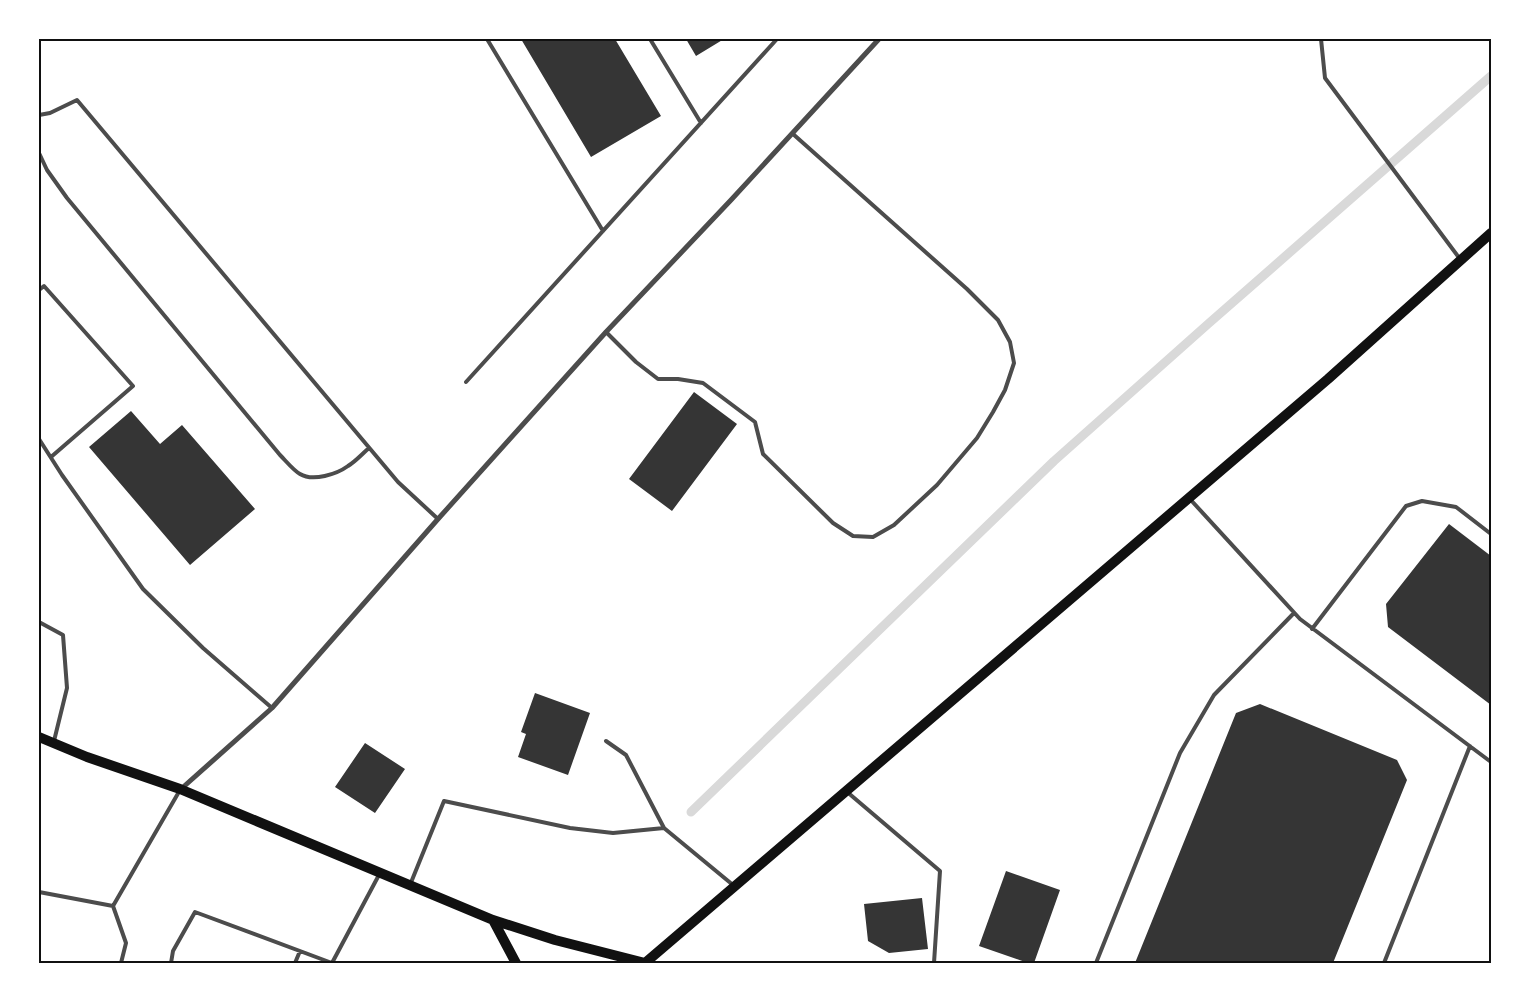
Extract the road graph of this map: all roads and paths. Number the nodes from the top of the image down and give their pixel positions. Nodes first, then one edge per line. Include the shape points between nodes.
1 (487, 39) edge
2 (650, 39) edge
3 (777, 39) edge
4 (879, 39) edge
5 (1321, 39) edge
6 (39, 115) edge
7 (701, 123) junction
8 (793, 134) junction
9 (39, 153) edge
10 (603, 231) junction
11 (1491, 233) edge
12 (1461, 260) junction
13 (39, 290) edge
14 (606, 332) junction
15 (466, 382) dead end
16 (39, 439) edge
17 (369, 448) junction
18 (50, 457) junction
19 (1189, 498) junction
20 (438, 519) junction
21 (1491, 534) edge
22 (1294, 613) junction
23 (39, 622) edge
24 (1312, 629) junction
25 (272, 708) junction
26 (39, 737) edge
27 (606, 741) dead end
28 (53, 743) junction
29 (1470, 746) junction
30 (1491, 762) edge
31 (180, 789) junction
32 (846, 791) junction
33 (664, 828) junction
34 (380, 873) junction
35 (410, 886) junction
36 (734, 887) junction
37 (39, 892) edge
38 (113, 906) junction
39 (493, 920) junction
40 (300, 951) junction
41 (120, 963) edge
42 (171, 963) edge
43 (295, 963) edge
44 (332, 963) edge
45 (516, 963) edge
46 (645, 963) edge
47 (934, 963) edge
48 (1096, 963) edge
49 (1384, 963) edge

1 - 10 lane
2 - 7 lane
3 - 7 lane
4 - 8 street
5 - 12 lane via 1325,78
6 - 17 lane via 77,100
7 - 10 lane
8 - 14 street
8 - 14 lane via 967,289 998,320 1010,342 1014,363 1005,390 977,438 937,485 894,525 873,537 853,536 833,523 763,454 755,422 703,384 658,379
9 - 17 lane via 67,198 280,455 300,474 311,477 332,474 347,467
10 - 15 lane
11 - 12 main road
12 - 19 main road
13 - 18 lane via 44,286 133,386
14 - 20 street
16 - 18 lane
17 - 20 lane via 398,482
18 - 25 lane via 143,589 203,648
19 - 22 lane
19 - 32 main road
20 - 25 street
21 - 24 lane via 1456,507 1422,501 1406,506
22 - 24 lane
22 - 48 lane via 1214,695 1180,753
23 - 28 lane via 63,635 66,688
24 - 29 lane
25 - 31 street
26 - 28 main road
27 - 33 lane via 626,755
28 - 31 main road
29 - 30 lane
29 - 49 lane
31 - 34 main road
31 - 38 lane
32 - 36 main road
32 - 47 lane via 940,871
33 - 35 lane via 613,833 570,828 444,801
33 - 36 lane
34 - 35 main road
34 - 44 lane
35 - 39 main road
36 - 46 main road
37 - 38 lane
38 - 41 lane via 126,942
39 - 45 main road
39 - 46 main road
40 - 42 lane via 195,912 173,951
40 - 43 lane
40 - 44 lane

